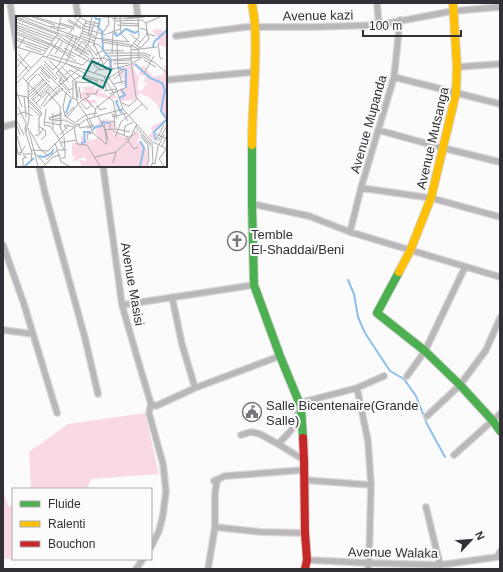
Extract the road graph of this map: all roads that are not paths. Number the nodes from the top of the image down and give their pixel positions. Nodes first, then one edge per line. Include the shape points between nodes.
1 (10, 3) edge
2 (76, 3) edge
3 (136, 3) edge
4 (252, 3) edge
5 (377, 3) edge
6 (453, 7) edge
7 (500, 7) edge
8 (78, 16) edge
9 (138, 16) edge
10 (400, 20) junction
11 (379, 25) junction
12 (255, 27) junction
13 (176, 36) dead end
14 (16, 42) edge
15 (500, 64) edge
16 (457, 67) junction
17 (255, 72) junction
18 (394, 77) junction
19 (167, 80) edge
20 (456, 93) junction
21 (500, 104) edge
22 (16, 122) edge
23 (3, 127) edge
24 (378, 130) junction
25 (443, 148) junction
26 (500, 162) edge
27 (39, 167) edge
28 (103, 167) edge
29 (360, 188) junction
30 (430, 198) junction
31 (252, 204) junction
32 (500, 217) edge
33 (350, 232) junction
34 (3, 245) edge
35 (410, 251) junction
36 (465, 267) junction
37 (500, 277) edge
38 (254, 285) junction
39 (172, 298) junction
40 (122, 305) junction
41 (500, 318) edge
42 (3, 330) edge
43 (33, 334) junction
44 (425, 351) junction
45 (280, 356) junction
46 (384, 376) dead end
47 (407, 376) dead end
48 (460, 385) junction
49 (195, 388) junction
50 (357, 388) junction
51 (98, 394) dead end
52 (151, 404) junction
53 (300, 405) junction
54 (57, 413) dead end
55 (500, 414) edge
56 (427, 416) dead end
57 (493, 421) junction
58 (500, 431) edge
59 (241, 435) dead end
60 (278, 444) junction
61 (454, 455) dead end
62 (304, 460) junction
63 (304, 470) junction
64 (304, 480) junction
65 (370, 485) junction
66 (426, 507) dead end
67 (215, 527) junction
68 (305, 533) junction
69 (152, 544) edge
70 (500, 552) edge
71 (142, 560) edge
72 (307, 560) junction
73 (440, 565) junction
74 (368, 566) edge
75 (136, 569) edge
76 (208, 569) edge
77 (305, 569) edge

1 - 14 street
2 - 8 street
3 - 9 street
4 - 12 main road
5 - 11 street
6 - 7 street, Avenue kazi
6 - 10 street, Avenue kazi
6 - 16 main road, Avenue Mutsanga
10 - 11 street, Avenue kazi
10 - 18 street, Avenue Mupanda
11 - 12 street, Avenue kazi
12 - 13 street, Avenue kazi
12 - 17 main road
15 - 16 street
16 - 20 main road, Avenue Mutsanga
17 - 19 street
17 - 31 main road
18 - 20 street
18 - 24 street, Avenue Mupanda
20 - 21 street
20 - 25 main road, Avenue Mutsanga
22 - 23 street
24 - 25 street
24 - 29 street, Avenue Mupanda
25 - 26 street
25 - 30 main road, Avenue Mutsanga
27 - 51 street via 44,193 86,338
28 - 40 street, Avenue Masisi
29 - 30 street
29 - 33 street, Avenue Mupanda
30 - 32 street
30 - 35 main road, Avenue Mutsanga
31 - 33 street via 309,216
31 - 38 main road
33 - 35 street
34 - 43 street
35 - 36 street
35 - 44 main road, Avenue Mutsanga via 377,313
36 - 37 street
36 - 44 street
38 - 39 street
38 - 45 main road
39 - 40 street
39 - 49 street
40 - 52 street, Avenue Masisi
41 - 48 street via 486,350
42 - 43 street
43 - 54 street
44 - 47 street
44 - 48 main road
45 - 49 street
45 - 53 main road
46 - 50 street
48 - 56 street
48 - 57 main road
49 - 52 street via 156,406
50 - 53 street
50 - 65 street via 368,441
52 - 69 street, Avenue Masisi via 149,413 163,464 166,491 159,530
53 - 60 street via 292,429
53 - 62 main road
55 - 57 street
57 - 58 main road
57 - 61 street
59 - 60 street via 251,432 260,434
60 - 62 street
62 - 63 main road
63 - 64 main road
63 - 67 street via 225,476 214,481 217,480
64 - 65 street
64 - 68 main road
65 - 74 street
66 - 73 street
67 - 68 street
67 - 76 street
68 - 72 main road
70 - 73 street, Avenue Walaka via 497,557
71 - 75 street
72 - 74 street, Avenue Walaka
72 - 77 main road
73 - 74 street, Avenue Walaka

